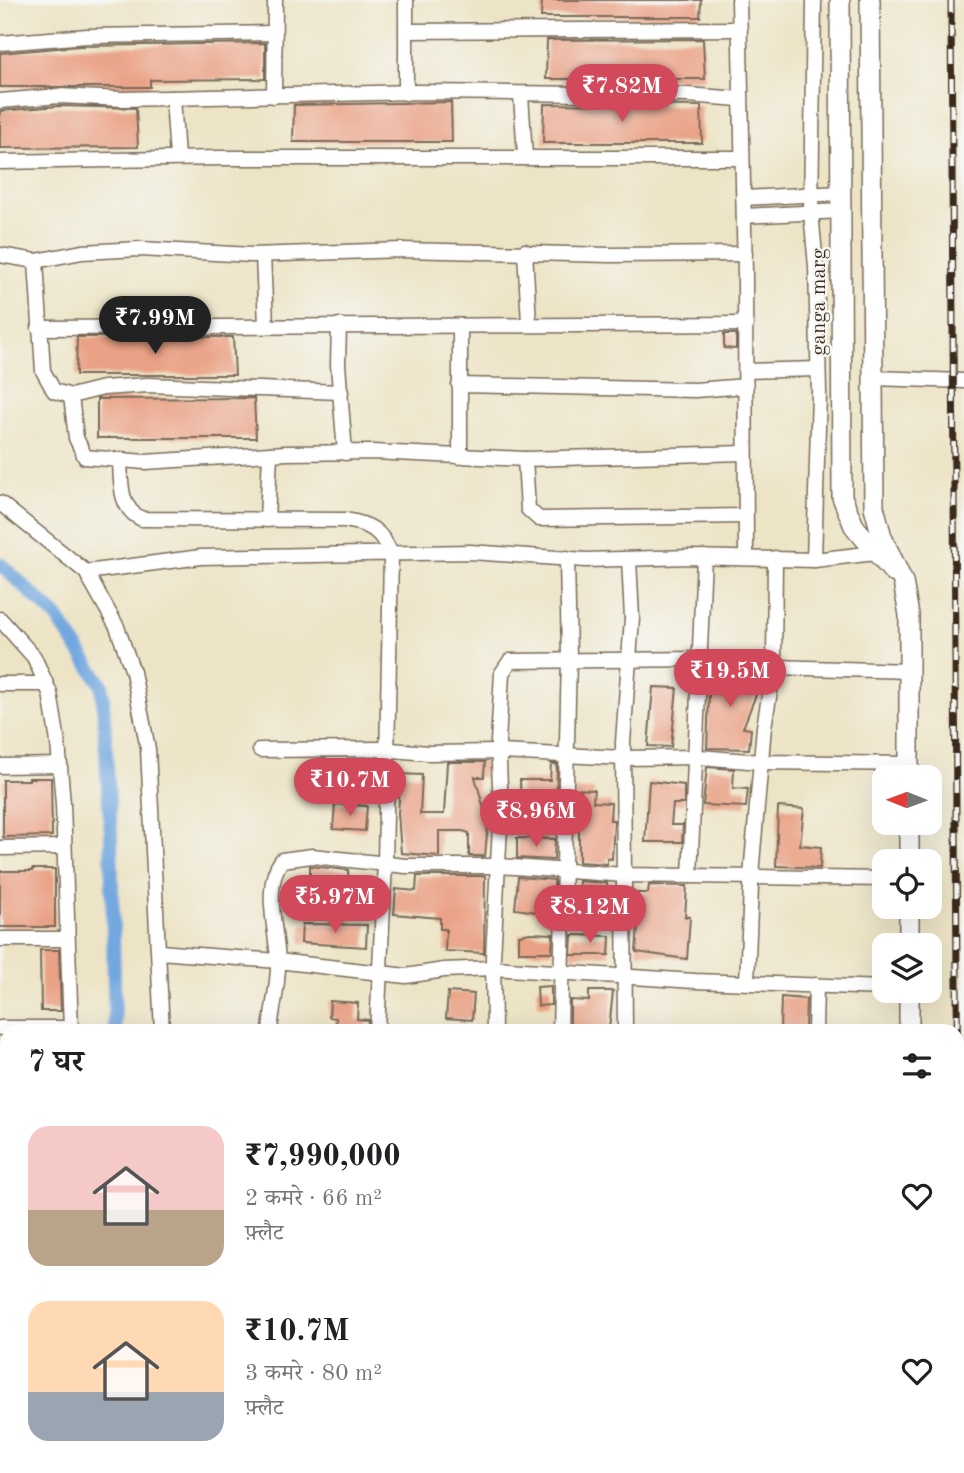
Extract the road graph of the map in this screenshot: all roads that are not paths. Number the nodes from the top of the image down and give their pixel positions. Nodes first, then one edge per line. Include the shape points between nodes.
1 (275, 0) edge
2 (407, 0) edge
3 (739, 0) edge
4 (814, 0) edge
5 (840, 0) edge
6 (870, 0) edge
7 (740, 29) junction
8 (407, 31) junction
9 (275, 33) junction
10 (0, 43) edge
11 (406, 93) junction
12 (521, 95) junction
13 (274, 96) junction
14 (173, 98) junction
15 (740, 99) junction
16 (0, 101) edge
17 (525, 156) junction
18 (177, 158) junction
19 (741, 158) junction
20 (0, 162) edge
21 (811, 195) junction
22 (744, 198) junction
23 (841, 202) junction
24 (811, 212) junction
25 (744, 216) junction
26 (525, 251) junction
27 (745, 254) junction
28 (0, 255) edge
29 (263, 255) junction
30 (36, 261) junction
31 (529, 323) junction
32 (339, 324) junction
33 (746, 324) junction
34 (267, 325) junction
35 (460, 326) junction
36 (39, 328) junction
37 (817, 369) junction
38 (746, 371) junction
39 (873, 378) junction
40 (964, 381) edge
41 (459, 385) junction
42 (746, 386) junction
43 (341, 392) junction
44 (71, 396) junction
45 (345, 453) junction
46 (745, 453) junction
47 (270, 454) junction
48 (460, 457) junction
49 (525, 459) junction
50 (120, 460) junction
51 (0, 503) edge
52 (745, 516) junction
53 (267, 520) junction
54 (882, 553) junction
55 (391, 554) junction
56 (705, 557) junction
57 (746, 557) junction
58 (567, 558) junction
59 (775, 558) junction
60 (629, 560) junction
61 (814, 560) junction
62 (86, 572) junction
63 (0, 619) edge
64 (569, 658) junction
65 (628, 658) junction
66 (701, 659) junction
67 (774, 667) junction
68 (909, 671) junction
69 (0, 684) edge
70 (46, 684) junction
71 (385, 749) junction
72 (260, 750) dead end
73 (498, 752) junction
74 (566, 756) junction
75 (696, 757) junction
76 (624, 758) junction
77 (761, 762) junction
78 (60, 765) junction
79 (909, 765) edge
80 (0, 766) edge
81 (872, 768) edge
82 (64, 847) junction
83 (0, 848) edge
84 (385, 863) junction
85 (499, 866) junction
86 (564, 870) junction
87 (624, 875) junction
88 (690, 876) junction
89 (751, 879) junction
90 (872, 879) edge
91 (0, 939) edge
92 (67, 939) junction
93 (159, 952) junction
94 (278, 961) junction
95 (493, 968) junction
96 (561, 972) junction
97 (379, 974) junction
98 (626, 975) junction
99 (747, 981) junction
100 (816, 985) junction
101 (872, 987) edge
102 (907, 1003) edge
103 (71, 1024) edge
104 (162, 1024) edge
105 (271, 1024) edge
106 (377, 1024) edge
107 (494, 1024) edge
108 (560, 1024) edge
109 (625, 1024) edge
110 (815, 1024) edge
111 (908, 1024) edge

1 - 9 street
2 - 8 street
3 - 7 street
4 - 21 street
5 - 23 street, ganga marg
6 - 39 street, ganga marg
7 - 8 street
7 - 15 street
8 - 11 street
9 - 10 street via 87,36
9 - 13 street
11 - 12 street
11 - 13 street
12 - 15 street
12 - 17 street
13 - 14 street
14 - 16 street via 59,96
14 - 18 street
15 - 19 street
17 - 18 street
17 - 19 street
18 - 20 street
19 - 22 street
21 - 22 street
21 - 23 street
21 - 24 street
22 - 25 street
23 - 24 street
23 - 54 street, ganga marg via 842,497 853,526
24 - 25 street
24 - 37 street via 817,265
25 - 27 street
26 - 27 street
26 - 29 street
26 - 31 street
27 - 33 street
28 - 30 street
29 - 30 street via 140,249 82,252
29 - 34 street
30 - 36 street
31 - 33 street
31 - 35 street
32 - 34 street
32 - 35 street
32 - 43 street
33 - 38 street
34 - 36 street
35 - 41 street
36 - 44 street via 46,380 54,391
37 - 38 street
37 - 61 street
38 - 42 street
39 - 40 street
39 - 54 street, ganga marg via 874,508
41 - 42 street via 695,390
41 - 48 street
42 - 46 street
43 - 44 street via 148,385
43 - 45 street
44 - 50 street via 76,438 85,457
45 - 47 street
45 - 48 street
46 - 49 street
46 - 52 street
47 - 50 street
47 - 53 street
48 - 49 street
49 - 52 street via 528,509 539,519
50 - 53 street via 126,505 142,519
51 - 62 street
52 - 57 street
53 - 55 street via 365,523 384,538
54 - 61 street
54 - 68 street, ganga marg via 903,582 909,615
55 - 58 street via 470,552
55 - 62 street via 201,557
55 - 71 street
56 - 57 street
56 - 60 street
56 - 66 street
57 - 59 street
58 - 60 street
58 - 64 street
59 - 61 street
59 - 67 street
60 - 65 street via 632,618
62 - 93 street via 117,628 129,661 148,749
63 - 70 street via 34,657
64 - 65 street
64 - 73 street via 510,661 504,667
64 - 74 street
65 - 66 street
65 - 76 street
66 - 67 street
66 - 75 street
67 - 68 street
67 - 77 street
68 - 79 street, ganga marg
69 - 70 street
70 - 78 street
71 - 72 street
71 - 73 street
71 - 84 street
73 - 74 street
73 - 85 street
74 - 76 street
74 - 86 street
75 - 76 street
75 - 77 street
75 - 88 street
76 - 87 street
77 - 81 street
77 - 89 street
78 - 80 street
78 - 82 street
82 - 83 street
82 - 92 street
84 - 85 street
84 - 94 street via 312,856 282,860 276,867 271,919
84 - 97 street
85 - 86 street
85 - 95 street
86 - 87 street
86 - 96 street
87 - 88 street
87 - 98 street
88 - 89 street
89 - 90 street
89 - 99 street
91 - 92 street
92 - 103 street
93 - 94 street
93 - 104 street
94 - 97 street
94 - 105 street
95 - 96 street
95 - 97 street
95 - 107 street
96 - 98 street
96 - 108 street
97 - 106 street
98 - 99 street
98 - 109 street
99 - 100 street
100 - 101 street
100 - 110 street
102 - 111 street

